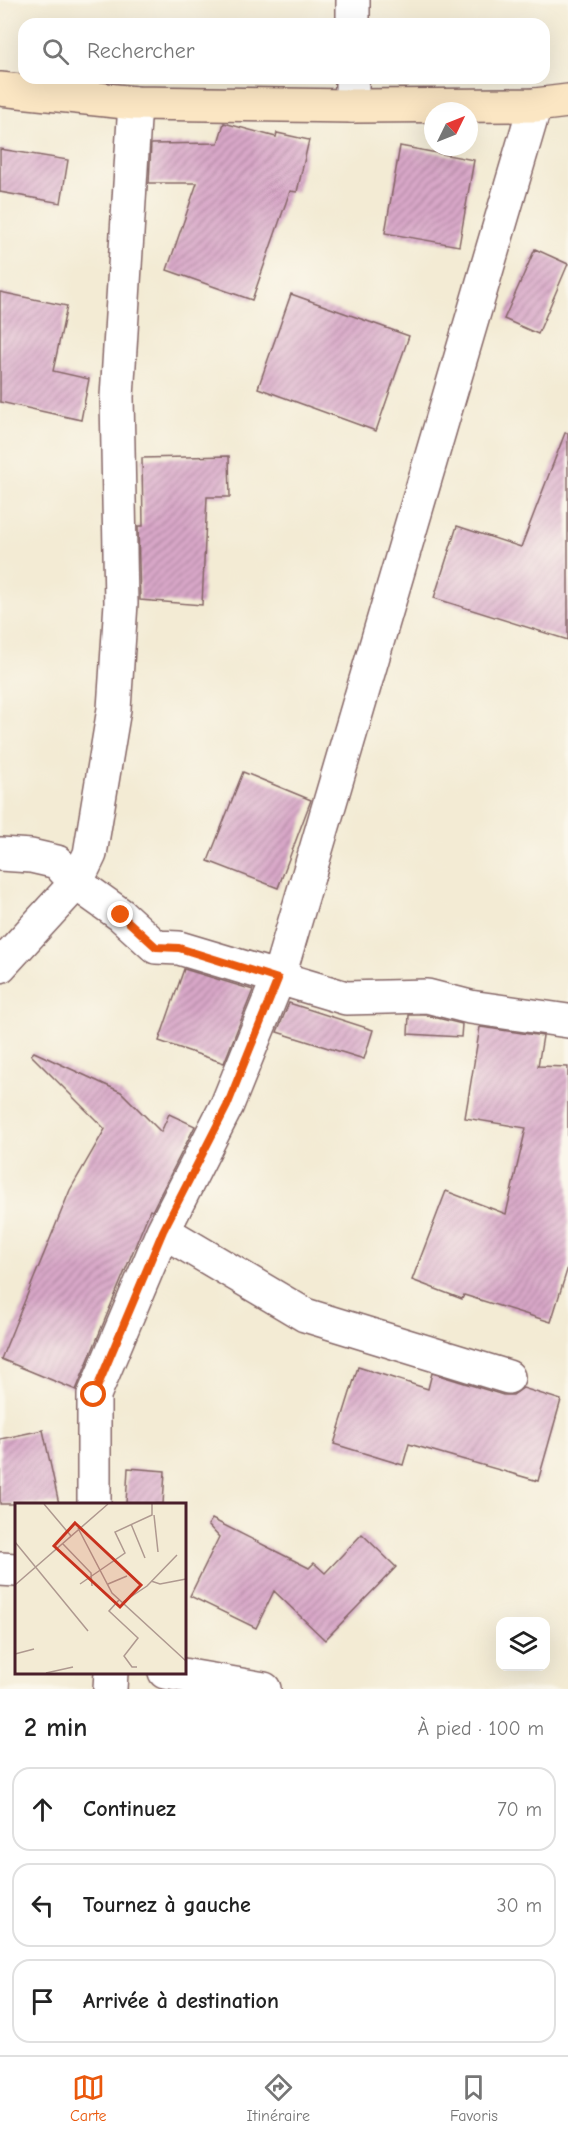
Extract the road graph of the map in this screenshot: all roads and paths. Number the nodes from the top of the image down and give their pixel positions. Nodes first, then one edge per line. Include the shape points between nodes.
1 (353, 0) edge
2 (353, 18) edge
3 (0, 90) edge
4 (352, 92) edge
5 (568, 101) edge
6 (135, 103) junction
7 (535, 105) junction
8 (0, 854) edge
9 (76, 883) junction
10 (0, 966) edge
11 (278, 979) junction
12 (568, 1021) edge
13 (163, 1231) junction
14 (508, 1377) dead end
15 (94, 1503) edge
16 (0, 1569) edge
17 (15, 1570) edge
18 (111, 1674) edge
19 (177, 1674) edge
20 (110, 1689) edge
21 (264, 1689) edge

1 - 2 street
3 - 6 street
4 - 6 street
4 - 7 street
5 - 7 street
6 - 9 street via 117,398 121,603 114,709 90,854
7 - 11 street
8 - 9 street via 57,861
9 - 10 street
9 - 11 street via 121,915 156,947 179,948
11 - 12 street via 346,998 428,996 470,1007
11 - 13 street via 227,1106
13 - 14 street via 305,1315
13 - 15 street via 94,1395
16 - 17 street
18 - 20 street
19 - 21 street

